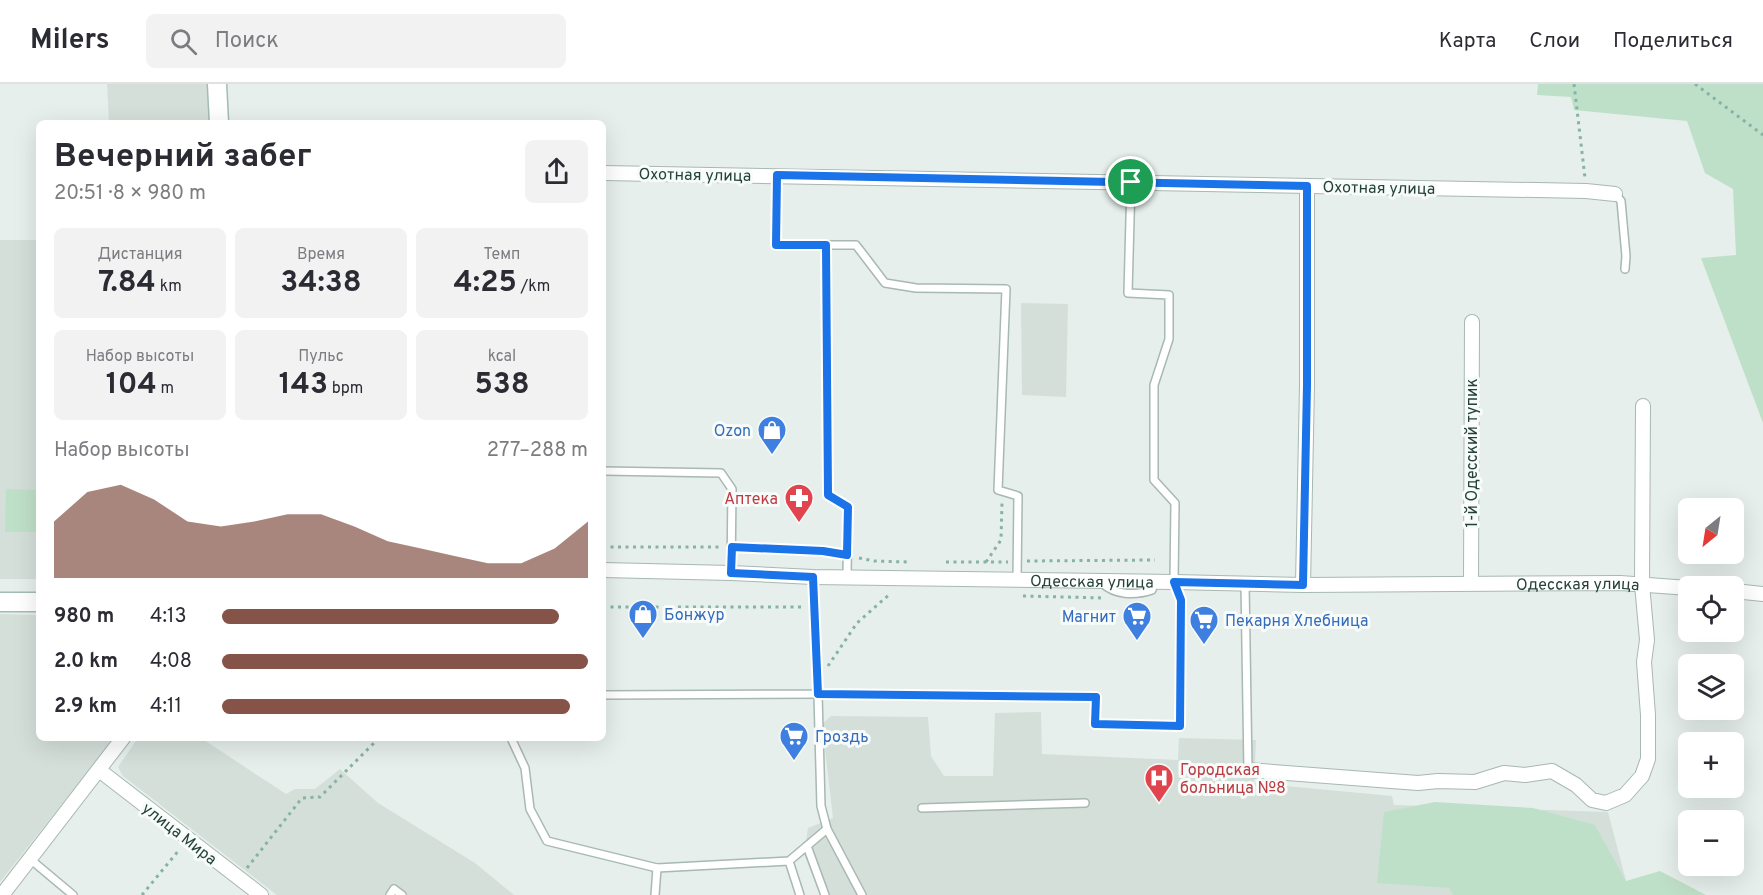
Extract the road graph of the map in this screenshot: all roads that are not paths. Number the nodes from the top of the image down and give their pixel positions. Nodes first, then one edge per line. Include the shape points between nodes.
1 (218, 84) edge
2 (219, 120) edge
3 (606, 173) edge
4 (777, 175) junction
5 (1131, 182) junction
6 (1307, 186) junction
7 (1615, 194) joint
8 (826, 245) junction
9 (1625, 269) dead end
10 (1472, 322) dead end
11 (1643, 406) dead end
12 (606, 471) edge
13 (606, 570) edge
14 (731, 573) junction
15 (847, 576) junction
16 (813, 577) junction
17 (1017, 580) junction
18 (1174, 582) junction
19 (1245, 583) junction
20 (1471, 583) junction
21 (1642, 584) junction
22 (1303, 585) junction
23 (1678, 587) edge
24 (1744, 592) edge
25 (1763, 594) edge
26 (0, 602) edge
27 (36, 602) edge
28 (818, 694) junction
29 (606, 695) edge
30 (121, 741) edge
31 (512, 741) edge
32 (99, 770) junction
33 (1248, 770) joint
34 (1085, 803) dead end
35 (922, 808) dead end
36 (827, 829) junction
37 (807, 846) junction
38 (30, 859) junction
39 (789, 861) junction
40 (657, 868) junction
41 (2, 895) edge
42 (73, 895) edge
43 (261, 895) edge
44 (390, 895) edge
45 (402, 895) edge
46 (655, 895) edge
47 (800, 895) edge
48 (825, 895) edge
49 (862, 895) edge

1 - 2 street
3 - 4 street, Охотная улица
4 - 5 street, Охотная улица
4 - 8 lane via 776,245
5 - 6 street, Охотная улица
5 - 18 lane via 1128,294 1170,295 1169,339 1154,385 1154,480 1175,503
6 - 7 street, Охотная улица
6 - 22 street
7 - 9 lane via 1621,201
8 - 15 lane via 828,495 848,507
8 - 17 lane via 856,244 885,283 916,288 1006,289 998,490 1017,496
10 - 20 street, 1-й Одесский тупик
11 - 21 street
12 - 14 lane via 721,473 732,489
13 - 14 street, Одесская улица
14 - 16 street, Одесская улица
15 - 16 street, Одесская улица
15 - 17 street, Одесская улица
16 - 28 lane
17 - 18 street, Одесская улица
18 - 19 street, Одесская улица
18 - 28 lane via 1181,600 1180,726 1095,724 1096,697
19 - 22 street, Одесская улица
19 - 33 lane
20 - 21 street, Одесская улица
20 - 22 street, Одесская улица
21 - 23 street, Одесская улица
21 - 33 street via 1647,640 1644,662 1648,759 1642,776 1625,795 1606,804 1592,800 1552,771 1504,773 1475,782 1418,783
24 - 25 street
26 - 27 street
28 - 29 lane
28 - 36 lane via 821,806
30 - 32 street
31 - 40 lane via 525,768 530,809 547,841
32 - 38 street
32 - 43 street, улица Мира
34 - 35 lane
36 - 37 lane
36 - 49 lane
37 - 39 lane
37 - 48 lane
38 - 41 street
38 - 42 lane
39 - 40 lane
39 - 47 lane
40 - 46 lane
44 - 45 lane via 394,889

